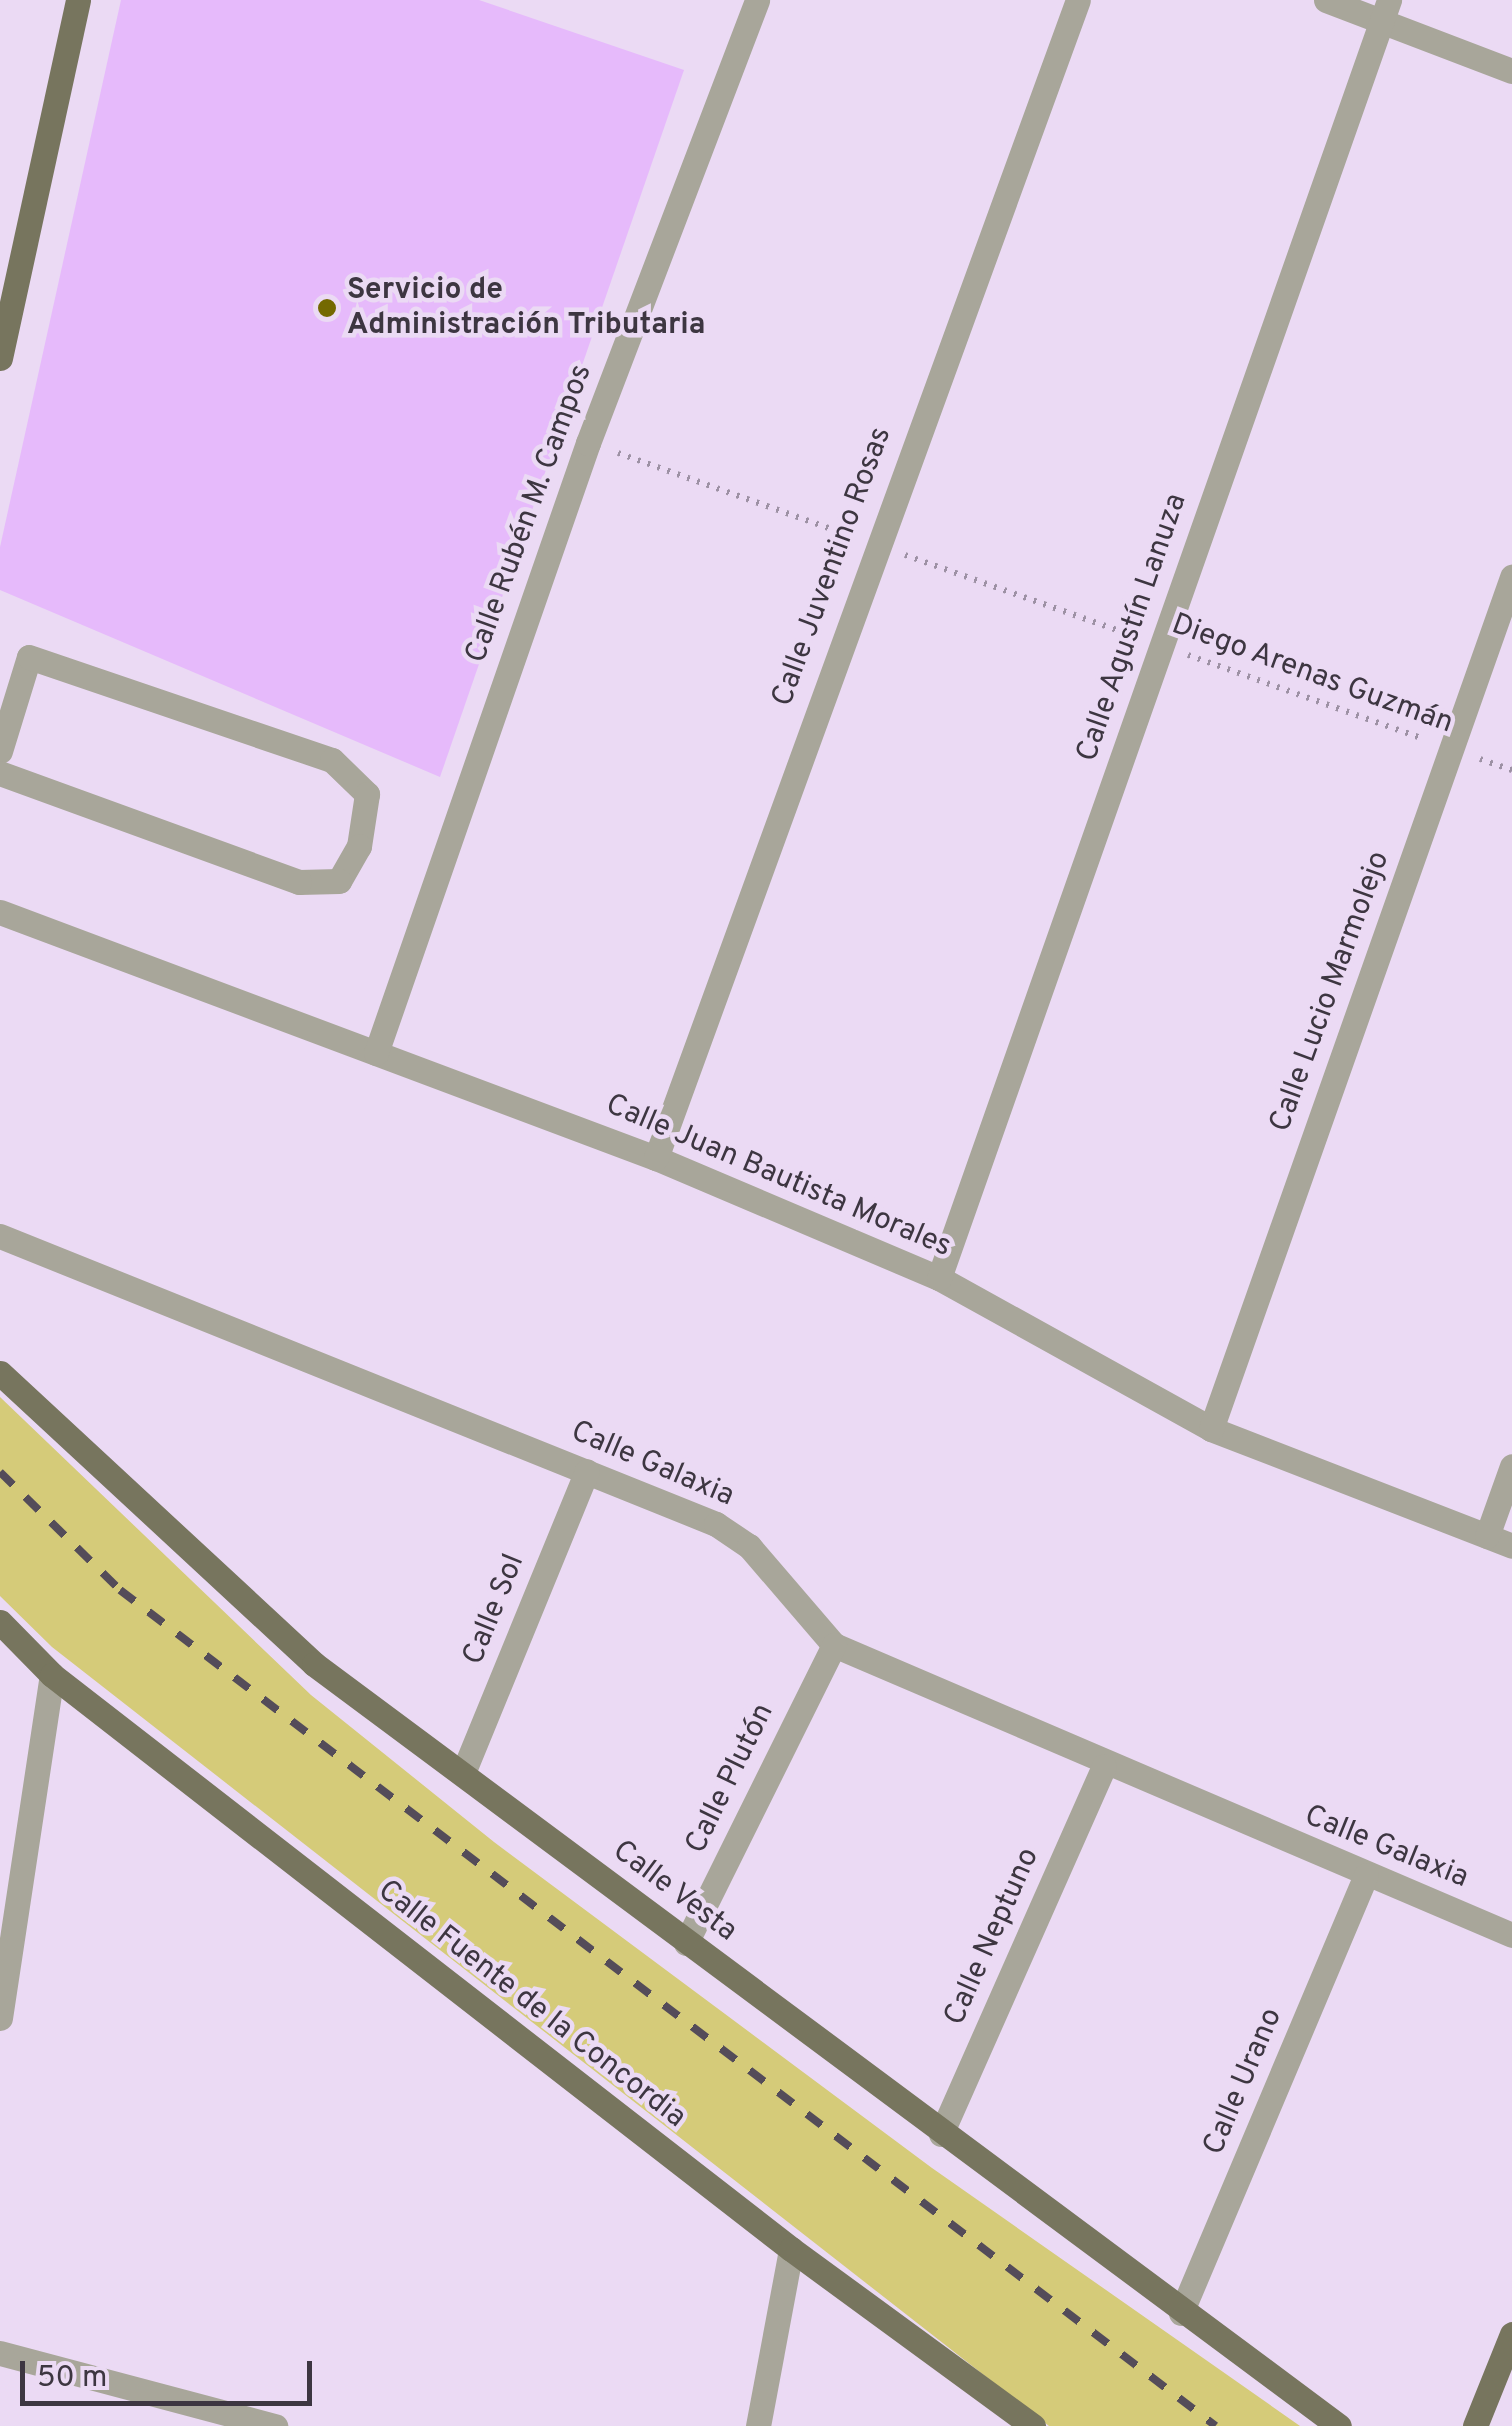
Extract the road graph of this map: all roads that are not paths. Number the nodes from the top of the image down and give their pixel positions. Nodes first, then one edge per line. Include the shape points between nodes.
1 (78, 0) edge
2 (757, 0) edge
3 (1078, 0) edge
4 (1326, 0) edge
5 (1385, 11) edge
6 (1512, 70) edge
7 (0, 358) edge
8 (1512, 577) edge
9 (1, 743) edge
10 (0, 773) edge
11 (0, 912) edge
12 (376, 1054) junction
13 (656, 1158) junction
14 (0, 1236) edge
15 (939, 1278) junction
16 (0, 1373) edge
17 (1211, 1429) junction
18 (1512, 1466) edge
19 (587, 1470) junction
20 (1487, 1536) junction
21 (1512, 1546) edge
22 (0, 1622) edge
23 (834, 1644) junction
24 (52, 1675) junction
25 (1104, 1766) junction
26 (463, 1773) junction
27 (1366, 1876) junction
28 (1512, 1935) edge
29 (686, 1943) junction
30 (0, 2018) edge
31 (942, 2134) junction
32 (791, 2248) junction
33 (1182, 2313) junction
34 (1512, 2334) edge
35 (0, 2353) edge
36 (275, 2426) edge
37 (758, 2426) edge
38 (1033, 2426) edge
39 (1339, 2426) edge
40 (1475, 2426) edge

1 - 7 main road
2 - 12 street, Calle Rubén M. Campos via 588,443
3 - 13 street, Calle Juventino Rosas via 874,544
4 - 5 street
5 - 6 street
5 - 15 street, Calle Agustín Lanuza
8 - 17 street, Calle Lucio Marmolejo
9 - 10 street via 29,657 332,760 367,794 359,846 339,881 298,882
11 - 12 street, Calle Juan Bautista Morales
12 - 13 street, Calle Juan Bautista Morales
13 - 15 street, Calle Juan Bautista Morales
14 - 19 street, Calle Galaxia
15 - 17 street, Calle Juan Bautista Morales
16 - 26 main road, Calle Vesta via 314,1664
17 - 20 street, Calle Juan Bautista Morales
18 - 20 street
19 - 23 street, Calle Galaxia via 749,1546
19 - 26 street, Calle Sol
20 - 21 street, Calle Juan Bautista Morales
22 - 24 main road, Calle Fuente de la Concordia
23 - 25 street, Calle Galaxia
23 - 29 street, Calle Plutón
24 - 30 street
24 - 32 main road, Calle Fuente de la Concordia
25 - 27 street, Calle Galaxia
25 - 31 street, Calle Neptuno
26 - 29 main road, Calle Vesta
27 - 28 street, Calle Galaxia
27 - 33 street, Calle Urano
29 - 31 main road, Calle Vesta
31 - 33 main road, Calle Vesta
32 - 37 street
32 - 38 main road, Calle Fuente de la Concordia
33 - 39 main road, Calle Vesta
34 - 40 main road
35 - 36 street

